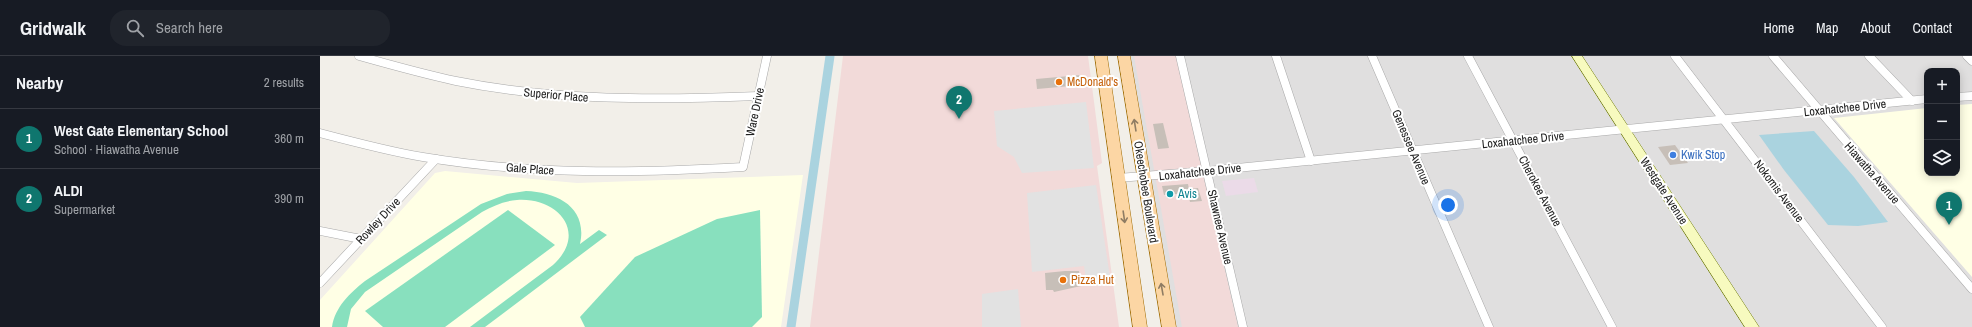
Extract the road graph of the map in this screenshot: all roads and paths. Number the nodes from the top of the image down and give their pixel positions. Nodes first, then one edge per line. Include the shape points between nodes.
1 (358, 56) edge
2 (766, 56) edge
3 (1101, 56) edge
4 (1124, 56) edge
5 (1180, 56) edge
6 (1276, 56) edge
7 (1372, 56) edge
8 (1468, 56) edge
9 (1577, 56) edge
10 (1675, 56) edge
11 (1773, 56) edge
12 (1869, 56) edge
13 (1967, 56) edge
14 (1972, 61) edge
15 (758, 96) junction
16 (1972, 96) edge
17 (1960, 97) edge
18 (1924, 99) edge
19 (1912, 101) junction
20 (1819, 111) junction
21 (1724, 120) junction
22 (1625, 130) junction
23 (320, 133) edge
24 (1513, 141) junction
25 (1413, 151) junction
26 (436, 159) junction
27 (1311, 161) junction
28 (743, 167) joint
29 (1207, 172) junction
30 (1143, 177) junction
31 (1118, 178) junction
32 (320, 231) edge
33 (361, 239) junction
34 (320, 283) edge
35 (1972, 289) edge
36 (1140, 327) edge
37 (1169, 327) edge
38 (1243, 327) edge
39 (1489, 327) edge
40 (1612, 327) edge
41 (1752, 327) edge
42 (1882, 327) edge

1 - 15 street, Superior Place via 451,81 552,95 673,100
2 - 15 street, Ware Drive
3 - 31 main road, Okeechobee Boulevard
30 -> 4 main road, Okeechobee Boulevard
5 - 29 street, Shawnee Avenue
6 - 27 street
7 - 25 street, Genessee Avenue
8 - 24 street, Cherokee Avenue
9 - 22 street, Westgate Avenue
10 - 21 street, Nokomis Avenue
11 - 20 street, Hiawatha Avenue
12 - 19 street
13 - 14 street
15 - 28 street, Ware Drive
16 - 17 street
18 - 19 street, Loxahatchee Drive
19 - 20 street, Loxahatchee Drive
20 - 21 street, Loxahatchee Drive
20 - 35 street, Hiawatha Avenue
21 - 22 street, Loxahatchee Drive
21 - 42 street, Nokomis Avenue
22 - 24 street, Loxahatchee Drive
22 - 41 street, Westgate Avenue
23 - 26 street, Gale Place via 373,147
24 - 25 street, Loxahatchee Drive
24 - 40 street, Cherokee Avenue
25 - 27 street, Loxahatchee Drive
25 - 39 street, Genessee Avenue
26 - 28 street, Gale Place via 523,169 602,172
26 - 33 street, Rowley Drive
27 - 29 street, Loxahatchee Drive
29 - 30 street, Loxahatchee Drive
29 - 38 street, Shawnee Avenue
30 - 31 street, Loxahatchee Drive
37 -> 30 main road, Okeechobee Boulevard
31 -> 36 main road, Okeechobee Boulevard
32 - 33 street
33 - 34 street, Rowley Drive

